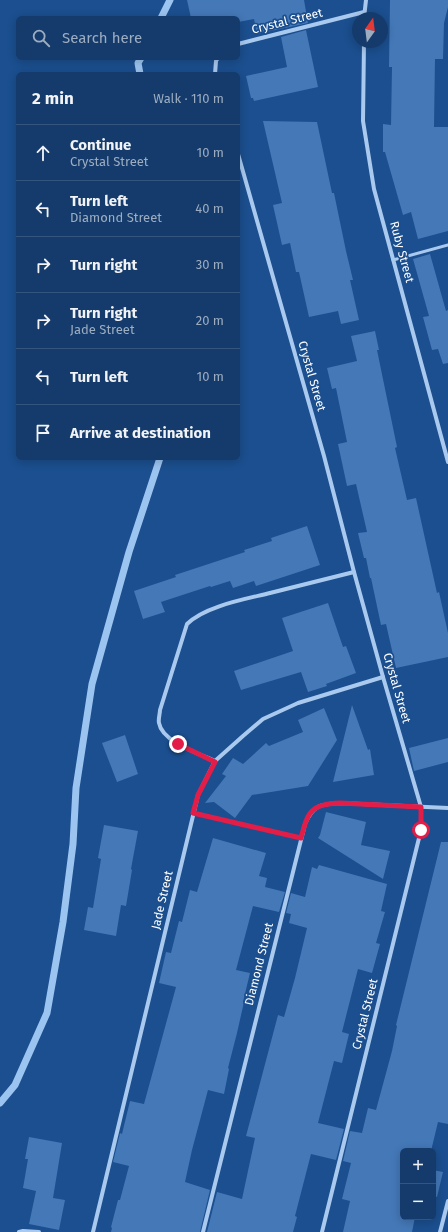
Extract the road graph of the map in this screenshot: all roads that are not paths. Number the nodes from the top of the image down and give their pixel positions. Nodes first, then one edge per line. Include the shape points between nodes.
1 (366, 0) edge
2 (364, 12) edge
3 (352, 15) edge
4 (240, 43) edge
5 (364, 48) edge
6 (217, 60) edge
7 (215, 72) edge
8 (240, 161) edge
9 (448, 245) edge
10 (393, 260) junction
11 (448, 462) edge
12 (354, 572) junction
13 (383, 677) junction
14 (215, 762) junction
15 (421, 807) junction
16 (448, 808) edge
17 (448, 1201) edge
18 (19, 1232) edge
19 (39, 1232) edge
20 (93, 1232) edge
21 (203, 1232) edge
22 (322, 1232) edge
23 (440, 1232) edge

1 - 2 street
3 - 4 street, Crystal Street
5 - 10 street, Ruby Street via 364,121 374,190
6 - 7 street
8 - 12 street, Crystal Street via 324,456
9 - 10 lane
10 - 11 street, Ruby Street
12 - 13 street, Crystal Street
12 - 14 street via 232,603 201,614 187,624 160,710 159,724 165,736
13 - 14 street, Jade Street via 298,703 263,719
13 - 15 street, Crystal Street
14 - 20 street, Jade Street via 198,795 193,813
15 - 16 street, Diamond Street
15 - 21 street, Diamond Street via 327,803 310,812 301,838
15 - 22 street, Crystal Street via 421,830
17 - 23 street
18 - 19 street

